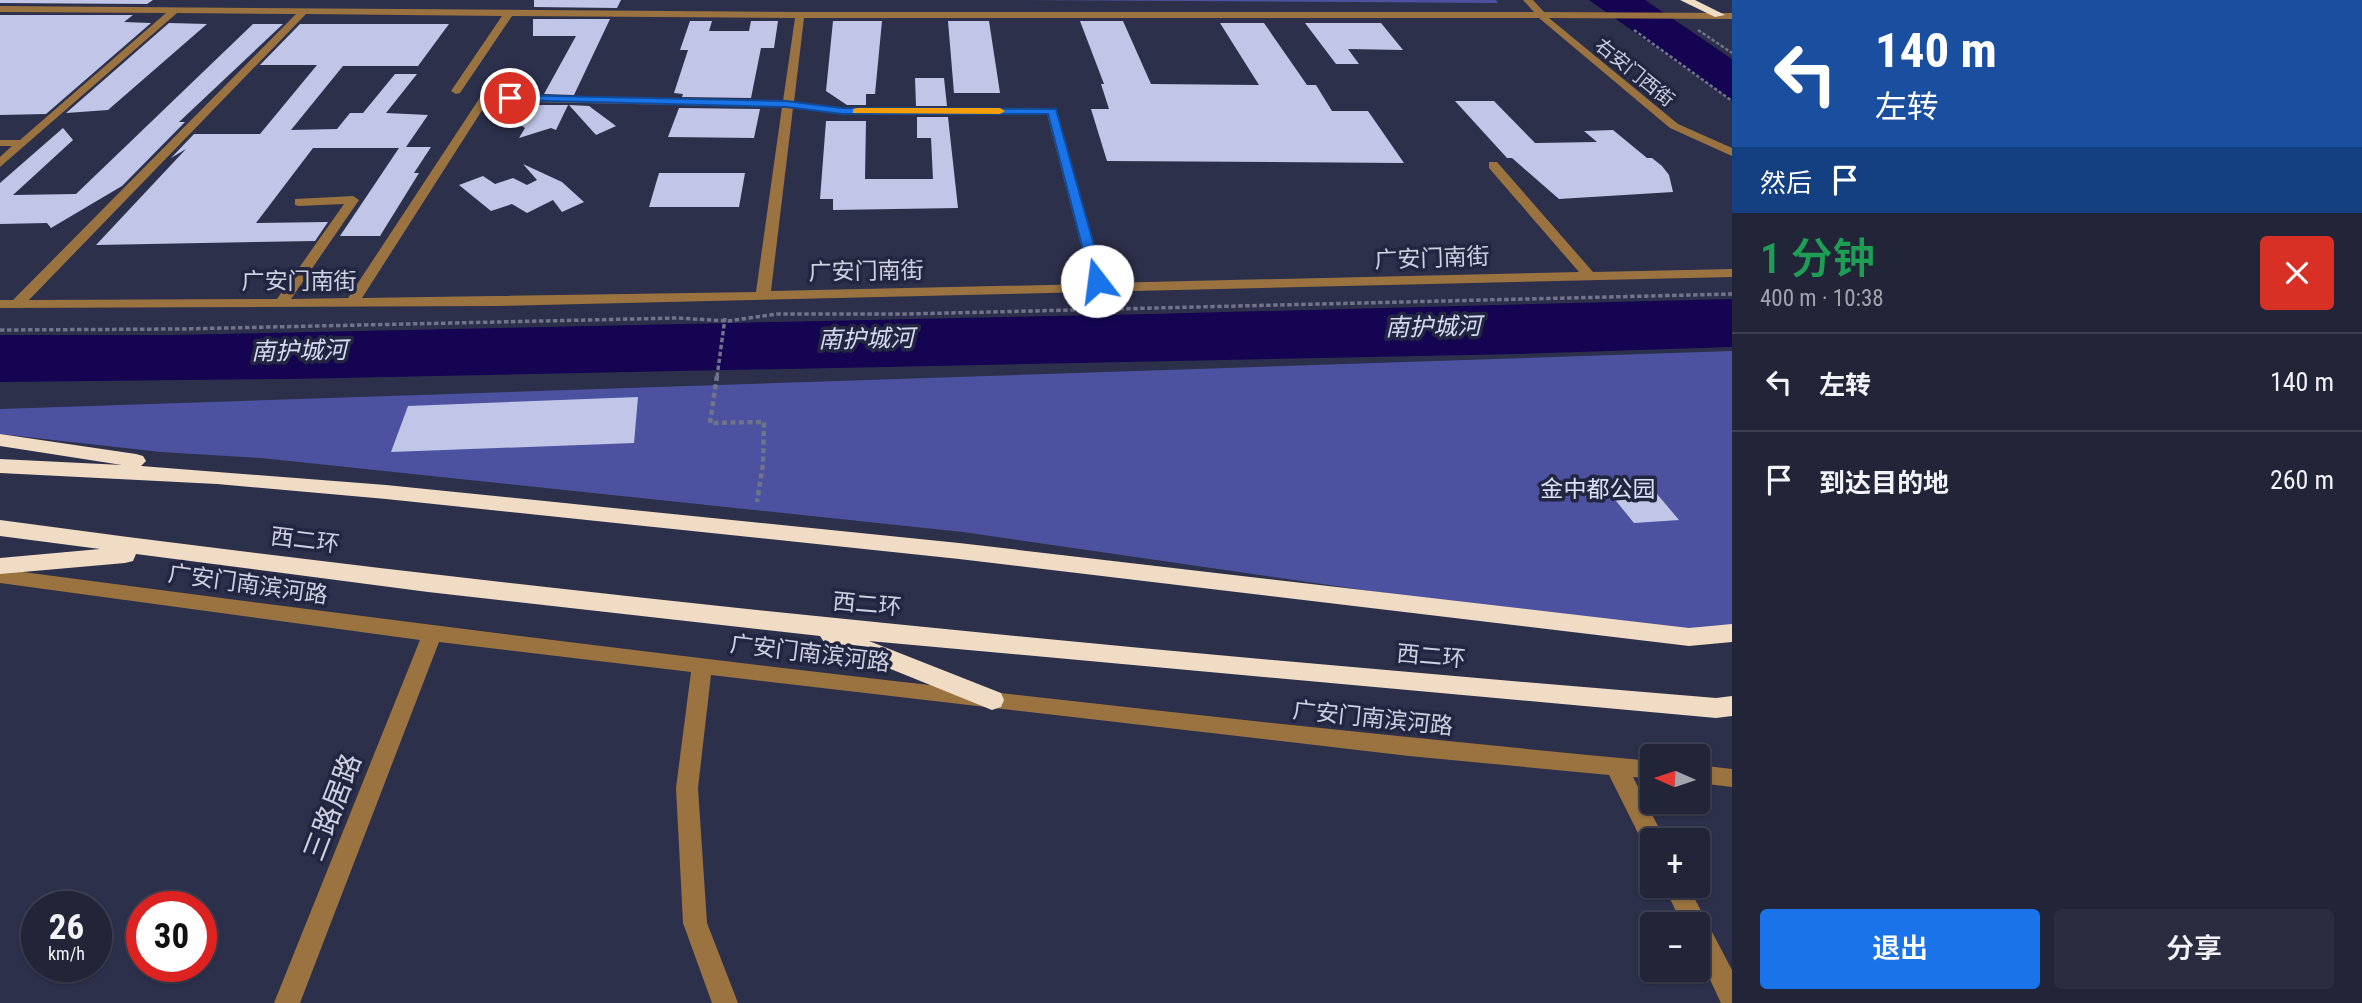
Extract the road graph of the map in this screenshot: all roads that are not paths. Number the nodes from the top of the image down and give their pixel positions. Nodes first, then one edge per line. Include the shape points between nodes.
1 (166, 0) edge
2 (540, 0) edge
3 (715, 0) edge
4 (1528, 0) edge
5 (1686, 0) edge
6 (0, 9) edge
7 (153, 10) junction
8 (175, 10) junction
9 (303, 12) junction
10 (509, 13) junction
11 (532, 13) junction
12 (711, 14) junction
13 (1732, 14) edge
14 (800, 15) junction
15 (1546, 15) junction
16 (1718, 15) junction
17 (1732, 25) edge
18 (456, 91) dead end
19 (786, 104) junction
20 (0, 143) edge
21 (23, 143) junction
22 (1732, 150) edge
23 (0, 163) edge
24 (1493, 165) dead end
25 (299, 202) dead end
26 (1732, 267) edge
27 (1587, 273) junction
28 (1732, 273) edge
29 (1098, 285) junction
30 (763, 292) junction
31 (0, 296) edge
32 (21, 300) junction
33 (354, 300) junction
34 (282, 301) junction
35 (0, 304) edge
36 (0, 440) edge
37 (0, 466) edge
38 (217, 477) junction
39 (0, 528) edge
40 (162, 551) junction
41 (0, 566) edge
42 (0, 576) edge
43 (808, 627) junction
44 (1732, 633) edge
45 (432, 634) junction
46 (1689, 637) junction
47 (1732, 643) edge
48 (702, 665) junction
49 (992, 700) junction
50 (1727, 708) edge
51 (1616, 767) junction
52 (1640, 769) edge
53 (1710, 775) edge
54 (1732, 778) edge
55 (1647, 828) edge
56 (1710, 953) edge
57 (1732, 998) edge
58 (288, 1003) edge
59 (725, 1003) edge

1 - 7 street
2 - 11 street
3 - 12 street
4 - 15 street, 右安门西街
5 - 16 highway
6 - 7 street
7 - 8 street
8 - 9 street
8 - 21 street
9 - 10 street
9 - 32 street
10 - 11 street
10 - 18 street
11 - 12 street
12 - 14 street
13 - 16 street
14 - 15 street
14 - 19 street
15 - 16 street
15 - 22 street, 右安门西街 via 1579,49 1674,126
16 - 17 street
19 - 29 street via 842,111 1052,111
19 - 30 street
19 - 33 street via 485,98
20 - 21 street
21 - 23 street
24 - 27 street
25 - 34 street via 353,200
26 - 27 street, 广安门南街
27 - 28 street, 广安门南街
27 - 29 street, 广安门南街
29 - 30 street, 广安门南街
30 - 33 street, 广安门南街
31 - 32 street, 广安门南街
32 - 34 street, 广安门南街
32 - 35 street, 广安门南街
33 - 34 street, 广安门南街
36 - 38 highway
37 - 38 highway
38 - 46 highway via 958,551
39 - 40 highway, 西二环
40 - 41 highway
40 - 43 highway, 西二环
42 - 45 street, 广安门南滨河路
43 - 49 highway
43 - 50 highway, 西二环
44 - 46 highway
45 - 48 street, 广安门南滨河路
45 - 58 street, 三路居路
46 - 47 highway
48 - 49 street, 广安门南滨河路
48 - 59 street via 687,788 695,923
49 - 51 street, 广安门南滨河路
51 - 52 street, 广安门南滨河路
51 - 55 street
53 - 54 street
56 - 57 street

